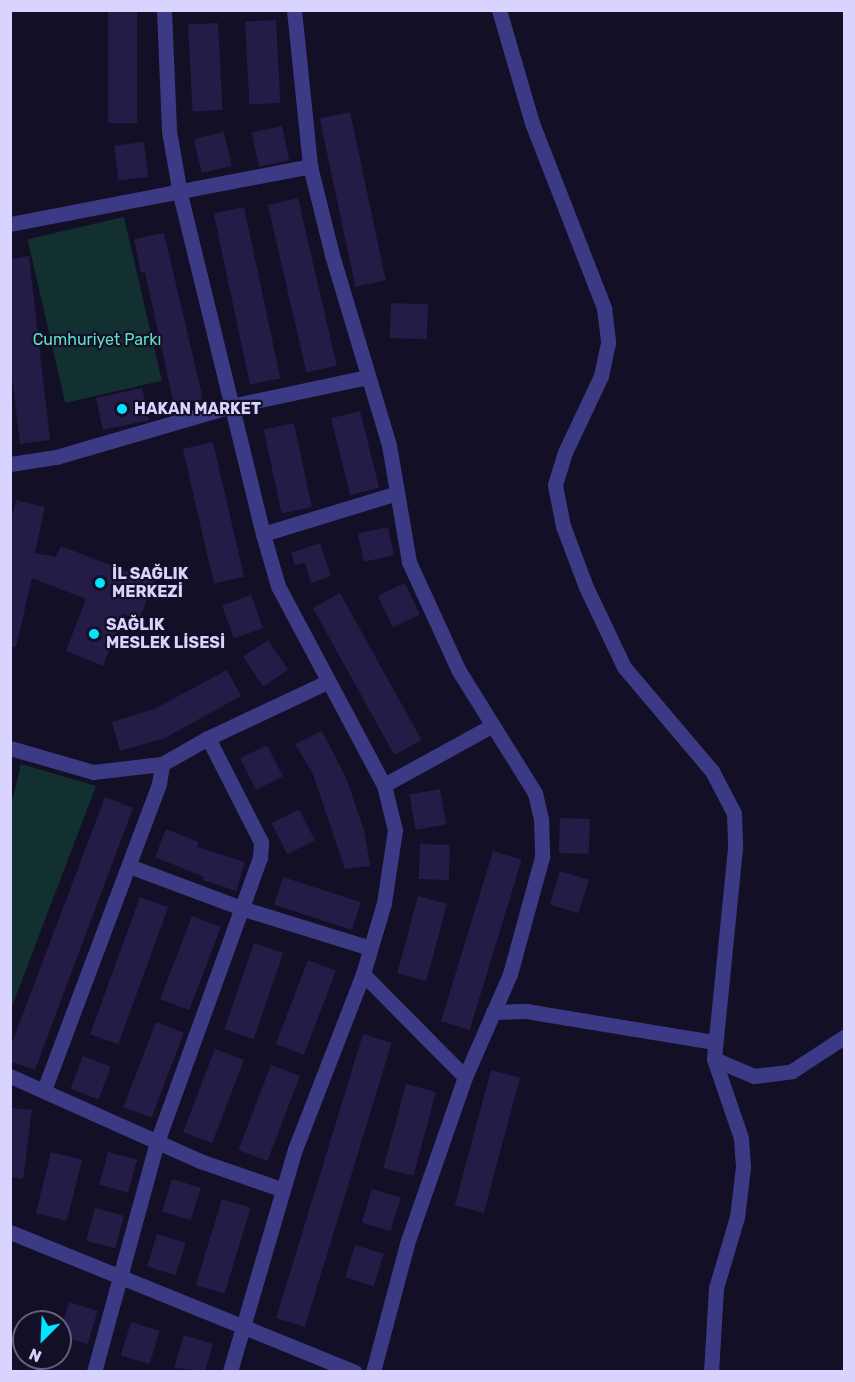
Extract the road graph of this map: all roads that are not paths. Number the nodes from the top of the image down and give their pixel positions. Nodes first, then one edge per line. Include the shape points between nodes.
1 (164, 10) edge
2 (294, 10) edge
3 (499, 10) edge
4 (310, 166) junction
5 (180, 194) junction
6 (10, 224) edge
7 (368, 377) junction
8 (231, 406) junction
9 (10, 464) edge
10 (398, 493) junction
11 (263, 534) junction
12 (327, 682) junction
13 (493, 725) junction
14 (208, 738) junction
15 (10, 748) edge
16 (162, 764) junction
17 (384, 785) junction
18 (129, 866) junction
19 (244, 909) junction
20 (370, 948) junction
21 (363, 974) junction
22 (493, 1012) junction
23 (844, 1037) edge
24 (714, 1042) junction
25 (714, 1059) junction
26 (10, 1076) edge
27 (465, 1077) junction
28 (44, 1090) junction
29 (157, 1142) junction
30 (281, 1189) junction
31 (10, 1232) edge
32 (120, 1280) junction
33 (242, 1327) junction
34 (94, 1371) edge
35 (230, 1371) edge
36 (355, 1371) edge
37 (373, 1371) edge
38 (711, 1371) edge

1 - 5 street via 169,131
2 - 4 street
3 - 24 street via 532,123 604,308 608,343 601,376 565,452 555,485 563,526 586,587 624,667 712,771 734,813 728,927
4 - 5 street
4 - 7 street
5 - 6 street
5 - 8 street
7 - 8 street
7 - 10 street via 389,445
8 - 9 street via 56,457
8 - 11 street
10 - 11 street
10 - 13 street via 409,562 459,672
11 - 12 street via 279,586
12 - 14 street
12 - 17 street
13 - 17 street
13 - 22 street via 535,793 542,820 542,856 510,974
14 - 16 street
14 - 19 street via 261,842
15 - 16 street via 93,772
16 - 18 street via 159,784
17 - 20 street via 395,830
18 - 19 street
18 - 28 street
19 - 20 street
19 - 29 street
20 - 21 street
21 - 27 street
21 - 30 street
22 - 24 street via 526,1011
22 - 27 street
23 - 25 street via 792,1071 754,1076
24 - 25 street
25 - 38 street via 741,1138 743,1167 737,1217 716,1288
26 - 28 street
27 - 37 street via 407,1244
28 - 29 street
29 - 30 street
29 - 32 street
30 - 33 street
31 - 32 street
32 - 33 street
32 - 34 street
33 - 35 street
33 - 36 street

